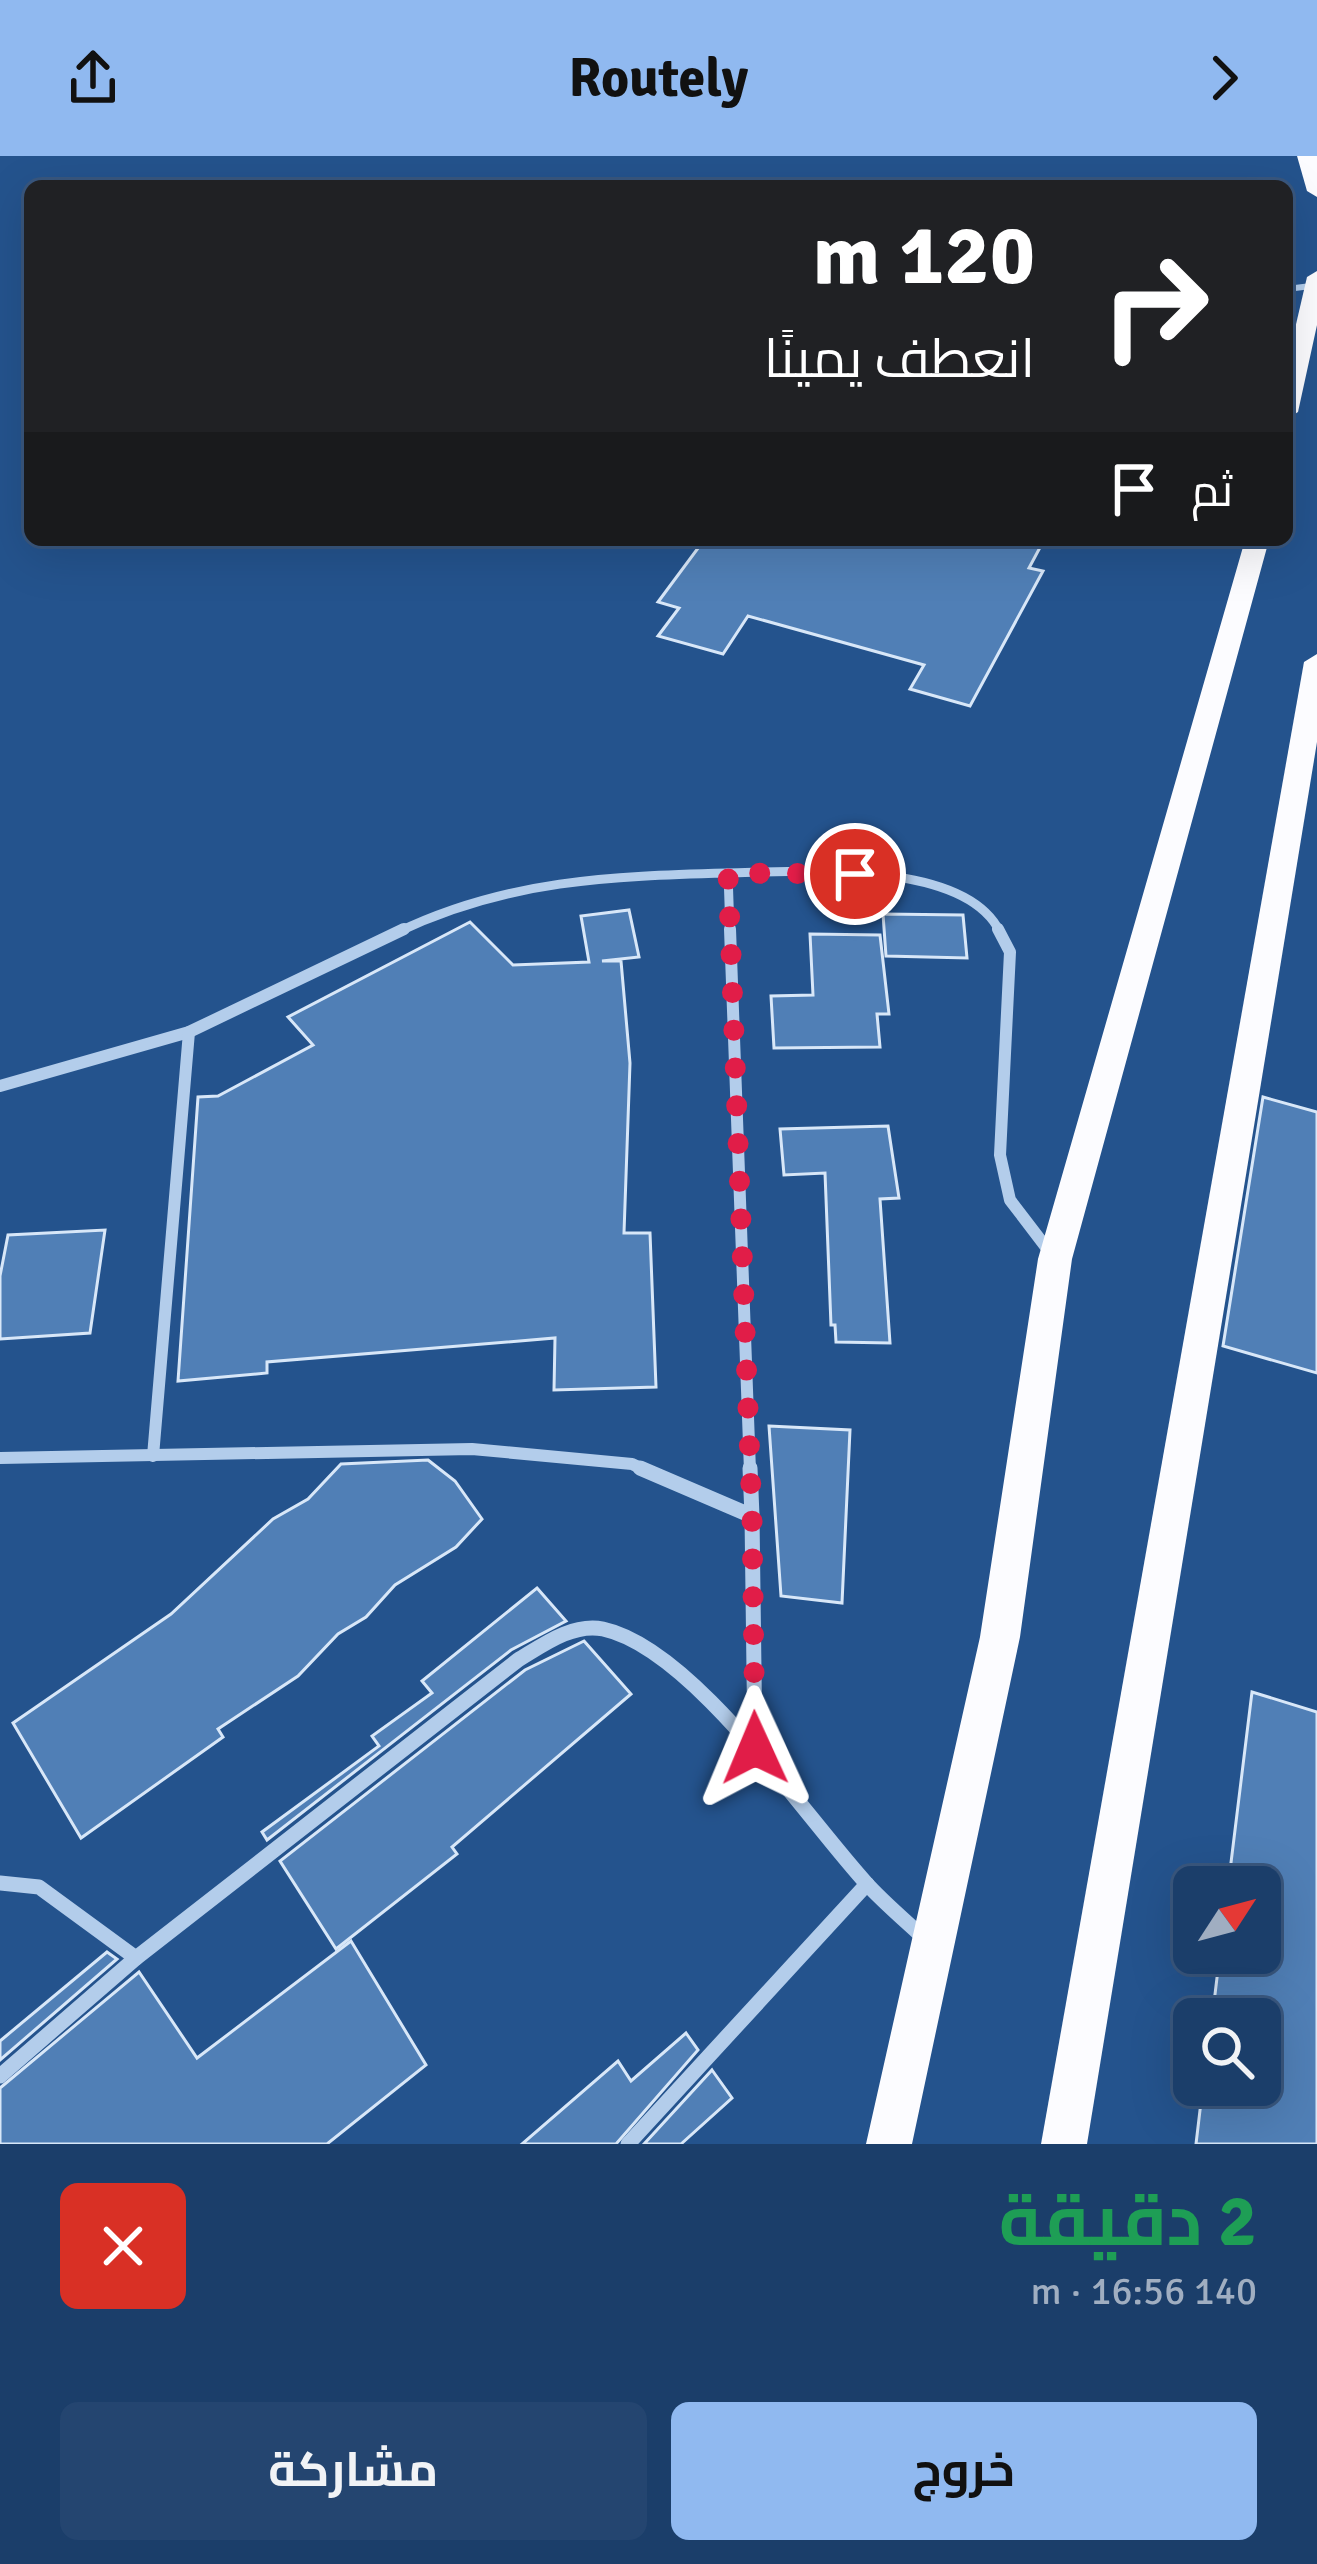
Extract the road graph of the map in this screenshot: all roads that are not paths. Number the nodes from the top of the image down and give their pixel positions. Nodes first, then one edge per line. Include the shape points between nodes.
1 (1307, 156) edge
2 (1317, 190) edge
3 (1317, 282) edge
4 (1293, 386) edge
5 (1255, 546) edge
6 (1317, 662) edge
7 (728, 873) junction
8 (189, 1032) junction
9 (0, 1086) edge
10 (1055, 1259) junction
11 (153, 1456) junction
12 (0, 1458) edge
13 (752, 1516) junction
14 (755, 1748) junction
15 (0, 1883) edge
16 (867, 1884) junction
17 (932, 1945) junction
18 (136, 1958) junction
19 (0, 2076) edge
20 (628, 2144) edge
21 (889, 2144) edge
22 (1064, 2144) edge

1 - 2 highway
3 - 4 highway
5 - 10 highway
6 - 22 highway
7 - 8 street via 596,876 430,916
7 - 10 street via 855,874 941,886 1004,927 1010,952 1000,1155 1010,1200
7 - 13 street
8 - 9 street
8 - 11 street
10 - 17 highway via 1000,1637
11 - 12 street
11 - 13 street via 472,1449 632,1464
13 - 14 street
14 - 16 street
14 - 18 street via 651,1652 606,1629 566,1630
15 - 18 street via 39,1887
16 - 17 street
16 - 20 street
17 - 21 highway
18 - 19 street

